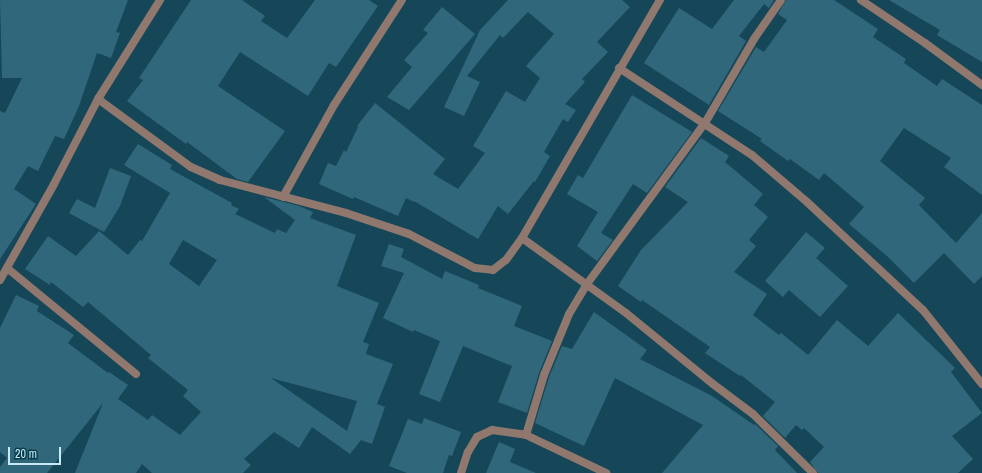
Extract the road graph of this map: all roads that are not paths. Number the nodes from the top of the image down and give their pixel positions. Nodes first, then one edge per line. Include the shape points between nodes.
1 (160, 0) edge
2 (402, 0) edge
3 (660, 0) edge
4 (781, 0) edge
5 (861, 0) edge
6 (620, 68) junction
7 (982, 85) edge
8 (98, 99) junction
9 (704, 123) junction
10 (283, 197) junction
11 (522, 238) junction
12 (7, 268) junction
13 (0, 280) edge
14 (587, 284) junction
15 (136, 374) dead end
16 (982, 384) edge
17 (526, 435) junction
18 (461, 473) edge
19 (606, 473) edge
20 (813, 473) edge

1 - 8 street
2 - 10 street via 334,105
3 - 6 street
4 - 9 street via 754,39
5 - 7 street
6 - 9 street
6 - 11 street
8 - 10 street via 191,167 220,180
8 - 12 street
9 - 14 street
9 - 16 street via 752,155 857,247 923,310
10 - 11 street via 346,213 409,234 475,268 493,270 506,260
11 - 14 street
12 - 13 street
12 - 15 street
14 - 17 street via 569,314 544,374
14 - 20 street via 753,414
17 - 18 street via 492,430 477,437 468,452
17 - 19 street

